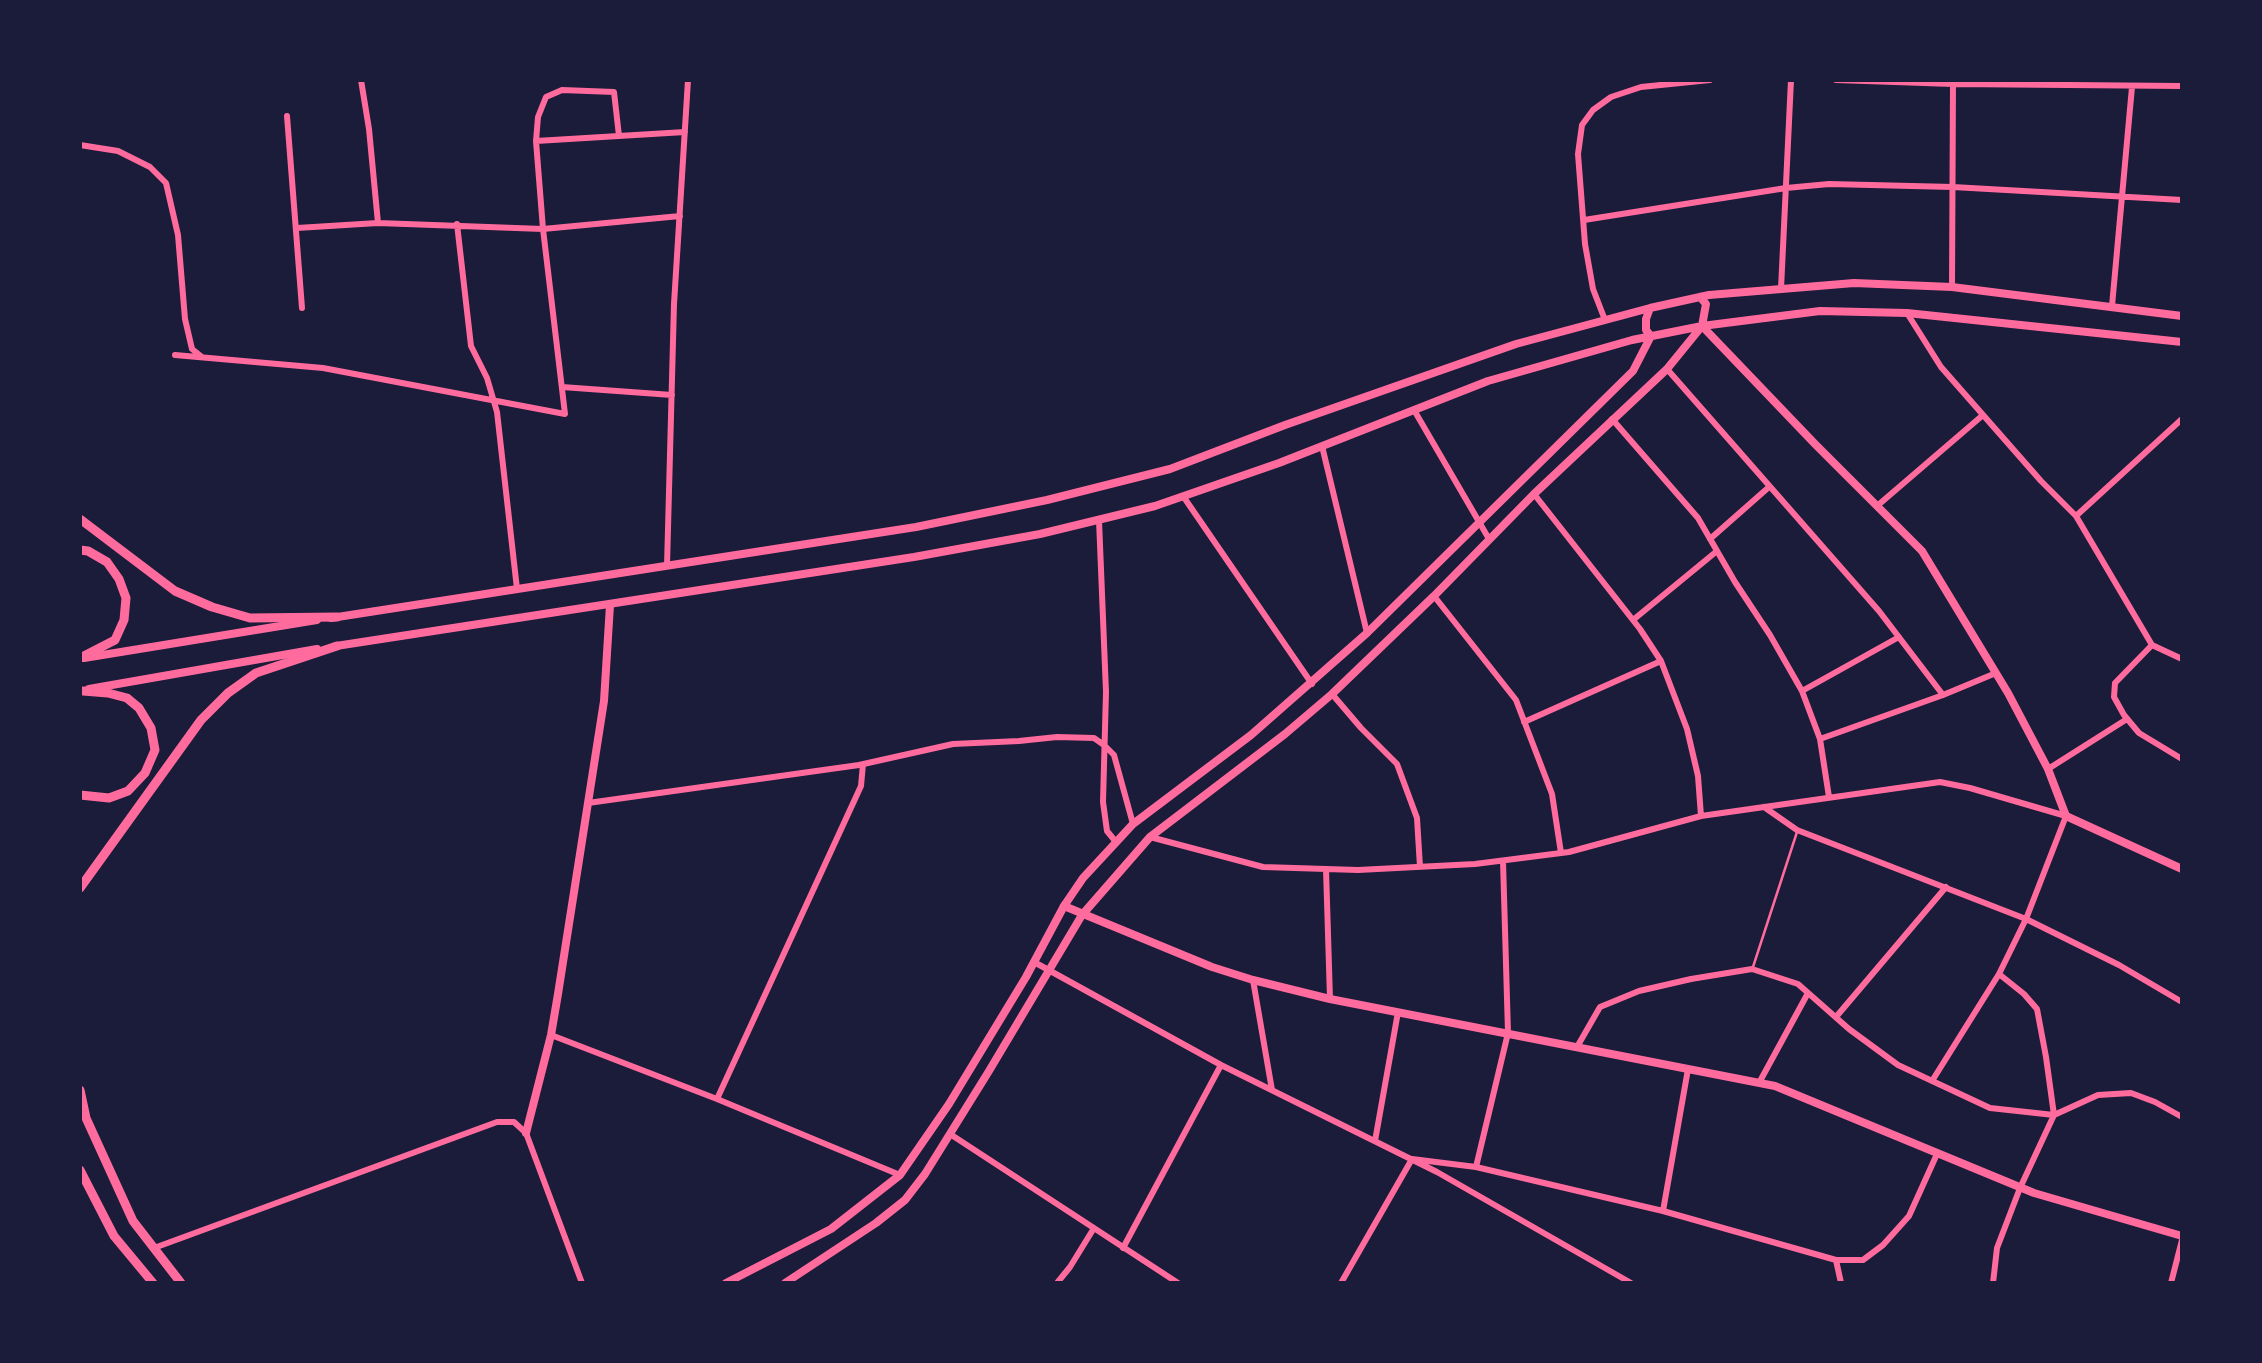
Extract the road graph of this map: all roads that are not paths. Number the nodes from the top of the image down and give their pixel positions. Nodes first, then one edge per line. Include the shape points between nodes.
1 (361, 80) edge
2 (688, 80) edge
3 (1710, 80) edge
4 (1792, 80) edge
5 (1836, 80) edge
6 (1953, 82) edge
7 (1640, 83) edge
8 (2149, 84) edge
9 (2182, 86) edge
10 (2132, 87) junction
11 (287, 116) dead end
12 (685, 132) junction
13 (619, 136) junction
14 (536, 141) junction
15 (80, 145) edge
16 (1953, 187) junction
17 (1786, 188) junction
18 (2122, 197) junction
19 (2182, 200) edge
20 (680, 216) junction
21 (1584, 220) junction
22 (378, 223) junction
23 (457, 224) junction
24 (297, 228) junction
25 (542, 229) junction
26 (1952, 287) junction
27 (1781, 289) junction
28 (1700, 297) junction
29 (2112, 306) junction
30 (302, 308) dead end
31 (1650, 308) junction
32 (1907, 314) junction
33 (2182, 316) edge
34 (1605, 320) junction
35 (1702, 326) junction
36 (1651, 336) junction
37 (2182, 342) edge
38 (174, 355) dead end
39 (202, 358) junction
40 (1667, 369) junction
41 (562, 387) junction
42 (672, 395) junction
43 (495, 402) junction
44 (1414, 410) junction
45 (1983, 415) junction
46 (1612, 419) junction
47 (2182, 419) edge
48 (1322, 446) junction
49 (1768, 487) junction
50 (1534, 494) junction
51 (1184, 496) junction
52 (1877, 506) junction
53 (2076, 516) junction
54 (80, 519) edge
55 (1100, 520) junction
56 (1479, 522) junction
57 (1490, 539) junction
58 (1710, 539) junction
59 (80, 550) edge
60 (1717, 551) junction
61 (667, 566) junction
62 (517, 589) junction
63 (1434, 596) junction
64 (610, 605) junction
65 (337, 617) junction
66 (1634, 620) junction
67 (1367, 634) junction
68 (1899, 638) junction
69 (337, 646) junction
70 (2152, 646) junction
71 (80, 659) edge
72 (2182, 659) edge
73 (1661, 661) junction
74 (1996, 673) junction
75 (1312, 684) junction
76 (81, 691) edge
77 (1802, 692) junction
78 (1332, 694) junction
79 (1943, 695) junction
80 (2128, 719) junction
81 (1524, 722) junction
82 (1820, 738) junction
83 (1104, 744) junction
84 (2182, 758) edge
85 (863, 764) junction
86 (2048, 769) junction
87 (80, 795) edge
88 (1828, 796) junction
89 (588, 803) junction
90 (1764, 807) junction
91 (1702, 816) junction
92 (2066, 816) junction
93 (1133, 824) junction
94 (1797, 830) junction
95 (1150, 837) junction
96 (1116, 842) junction
97 (1561, 853) junction
98 (1503, 860) junction
99 (1420, 867) junction
100 (2182, 869) edge
101 (1326, 870) junction
102 (1946, 887) junction
103 (80, 888) edge
104 (1064, 906) junction
105 (1082, 915) junction
106 (2026, 919) junction
107 (1034, 962) junction
108 (1752, 969) junction
109 (1048, 971) junction
110 (1999, 974) junction
111 (1253, 980) junction
112 (1808, 993) junction
113 (1330, 999) junction
114 (2182, 1002) edge
115 (1398, 1012) junction
116 (1836, 1017) junction
117 (1508, 1034) junction
118 (551, 1035) junction
119 (1577, 1047) junction
120 (1222, 1064) junction
121 (1688, 1069) junction
122 (1932, 1081) junction
123 (1759, 1083) junction
124 (80, 1090) edge
125 (1272, 1090) junction
126 (717, 1099) junction
127 (2054, 1115) junction
128 (2182, 1117) edge
129 (526, 1133) junction
130 (950, 1134) junction
131 (1374, 1141) junction
132 (1937, 1154) junction
133 (1412, 1159) junction
134 (1476, 1167) junction
135 (80, 1170) edge
136 (900, 1175) junction
137 (2020, 1188) junction
138 (1663, 1212) junction
139 (1094, 1228) junction
140 (2182, 1238) edge
141 (154, 1248) junction
142 (1124, 1248) junction
143 (1836, 1260) junction
144 (152, 1283) edge
145 (181, 1283) edge
146 (582, 1283) edge
147 (726, 1283) edge
148 (785, 1283) edge
149 (1057, 1283) edge
150 (1178, 1283) edge
151 (1341, 1283) edge
152 (1631, 1283) edge
153 (1842, 1283) edge
154 (1993, 1283) edge
155 (2171, 1283) edge

1 - 22 street
2 - 12 street
3 - 7 street
4 - 17 street
5 - 6 street
6 - 10 street
6 - 16 street
7 - 21 street via 1611,96 1582,125
8 - 9 street
8 - 10 street
10 - 18 street
11 - 24 street
12 - 13 street
12 - 20 street
13 - 14 street
13 - 14 street via 614,92 562,90 546,97
14 - 25 street
15 - 39 street via 118,151 166,184 185,319 192,349
16 - 17 street
16 - 18 street
16 - 26 street
17 - 21 street
17 - 27 street
18 - 19 street
18 - 29 street
20 - 25 street
20 - 42 street
21 - 34 street via 1593,289
22 - 23 street
22 - 24 street
23 - 25 street
23 - 43 street via 471,346
24 - 30 street
25 - 41 street
26 - 27 main road via 1854,283
26 - 29 main road
27 - 28 main road
28 - 31 main road
28 - 35 main road via 1706,304
29 - 33 main road
31 - 34 main road
31 - 36 main road
32 - 35 main road via 1820,311
32 - 37 main road
32 - 45 street
34 - 61 main road via 1516,344 1170,470 916,528
35 - 36 main road
35 - 40 main road
35 - 52 main road
36 - 44 main road via 1488,381
36 - 56 main road via 1633,371
38 - 39 street
39 - 43 street via 323,368
40 - 46 main road
40 - 49 street
41 - 42 street
41 - 43 street via 565,414
42 - 61 street
43 - 62 street
44 - 48 main road
44 - 56 street
45 - 52 street
45 - 53 street
46 - 50 main road
46 - 58 street
47 - 53 street
48 - 51 main road
48 - 67 street
49 - 58 street
49 - 68 street
50 - 57 main road
50 - 66 street
51 - 55 main road
51 - 75 street
52 - 74 main road via 1922,551
53 - 70 street
54 - 65 main road via 175,591 212,607 250,618
55 - 64 main road
55 - 83 street
56 - 57 street
56 - 67 main road
57 - 63 main road
58 - 60 street
59 - 71 main road via 107,562 126,598 115,640
60 - 66 street
60 - 77 street
61 - 62 main road
62 - 65 main road
63 - 78 main road
63 - 81 street via 1516,700
64 - 69 main road
64 - 89 main road
65 - 71 main road
66 - 73 street
67 - 75 main road
68 - 77 street
68 - 79 street
69 - 76 main road
69 - 103 main road via 256,673 228,693 201,720
70 - 72 street
70 - 80 street via 2115,683 2114,696
73 - 81 street
73 - 91 street via 1687,729
74 - 79 street
74 - 86 main road
75 - 93 main road
76 - 87 main road via 127,698 152,728 155,750 146,773 128,791 109,798
77 - 82 street
78 - 95 main road
78 - 99 street via 1397,764 1417,818
79 - 82 street
80 - 84 street
80 - 86 street
81 - 97 street via 1552,794
82 - 88 street
83 - 85 street via 1057,737 954,744
83 - 93 street via 1114,755
83 - 96 street via 1103,802 1107,831
85 - 89 street
85 - 126 street via 861,786
86 - 92 main road
88 - 90 street
88 - 92 street via 1940,782
89 - 118 main road
90 - 91 street
90 - 94 street
91 - 97 street
92 - 100 main road
92 - 106 street
93 - 96 main road
94 - 102 street
94 - 108 lane
95 - 101 street via 1251,865
95 - 105 main road
96 - 104 main road
97 - 98 street
98 - 99 street
98 - 117 street
99 - 101 street
101 - 113 street
102 - 106 street
102 - 116 street
104 - 105 main road
104 - 107 main road
105 - 109 main road
105 - 111 main road
106 - 110 street
106 - 114 street
107 - 109 street
107 - 136 main road
108 - 112 street
108 - 119 street via 1649,988 1600,1007
109 - 120 street
109 - 130 main road
110 - 122 street
110 - 127 street via 2037,1009
111 - 113 main road
111 - 125 street
112 - 116 street
112 - 123 street
113 - 115 main road
115 - 117 main road
115 - 131 street
116 - 122 street via 1898,1066
117 - 119 main road
117 - 134 street
118 - 126 street
118 - 129 main road
119 - 121 main road
120 - 125 street
120 - 142 street
121 - 123 main road
121 - 138 street
122 - 127 street via 1990,1108
123 - 132 main road
124 - 141 main road via 132,1221
125 - 131 street
126 - 136 street
127 - 128 street via 2098,1094 2132,1093
127 - 137 street
129 - 141 street via 514,1122 498,1122
129 - 146 street
130 - 139 street
130 - 148 main road via 906,1200
131 - 133 street
132 - 137 main road
132 - 143 street via 1909,1216 1883,1245 1863,1260
133 - 134 street
133 - 151 street
133 - 152 street
134 - 138 street
135 - 144 main road via 114,1236
136 - 147 main road via 831,1228
137 - 140 main road
137 - 154 street via 1997,1248
138 - 143 street
139 - 142 street
139 - 149 street
140 - 155 street
141 - 145 main road
142 - 150 street
143 - 153 street

